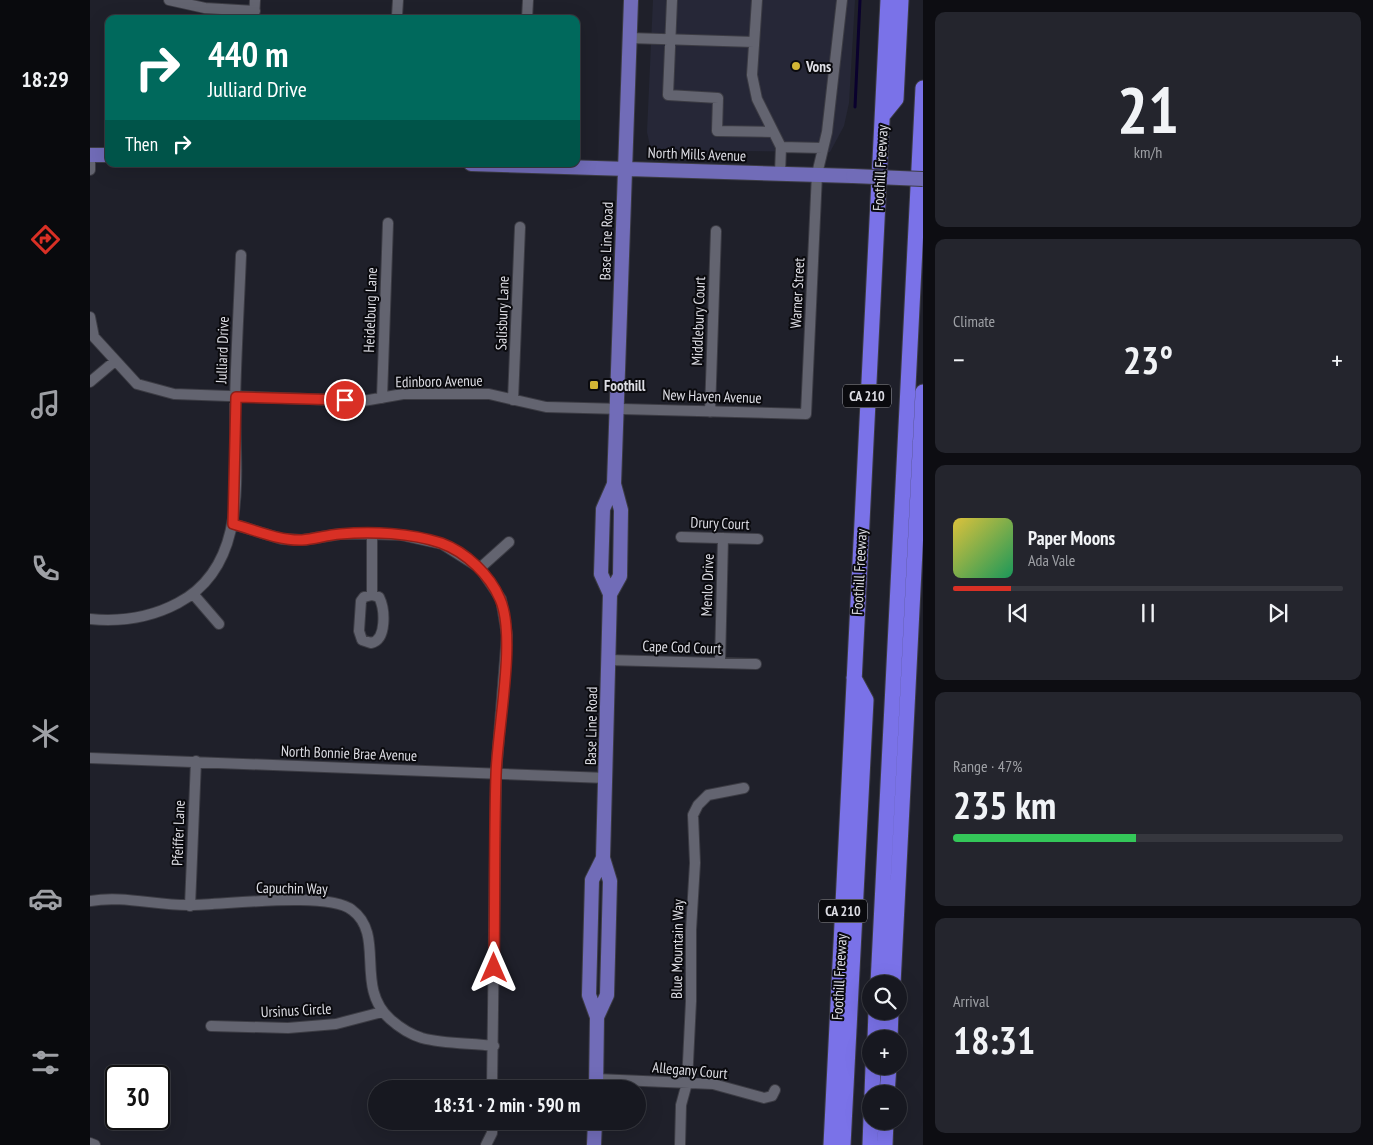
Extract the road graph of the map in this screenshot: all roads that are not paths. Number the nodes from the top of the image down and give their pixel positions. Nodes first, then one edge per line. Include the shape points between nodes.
1 (169, 0) edge
2 (255, 0) edge
3 (398, 0) edge
4 (528, 0) edge
5 (631, 0) edge
6 (672, 0) edge
7 (756, 0) edge
8 (842, 0) edge
9 (888, 0) edge
10 (901, 0) edge
11 (254, 15) edge
12 (398, 15) edge
13 (527, 15) edge
14 (630, 38) junction
15 (670, 40) junction
16 (754, 42) junction
17 (923, 88) edge
18 (883, 115) junction
19 (773, 132) junction
20 (781, 147) junction
21 (823, 148) junction
22 (90, 155) edge
23 (105, 155) edge
24 (580, 167) edge
25 (624, 168) junction
26 (90, 170) edge
27 (780, 173) junction
28 (817, 174) junction
29 (923, 179) edge
30 (388, 223) dead end
31 (520, 227) dead end
32 (716, 230) dead end
33 (241, 255) dead end
34 (90, 317) edge
35 (115, 362) junction
36 (90, 382) edge
37 (923, 392) edge
38 (236, 397) junction
39 (382, 398) junction
40 (513, 400) junction
41 (616, 408) junction
42 (710, 412) junction
43 (806, 414) joint
44 (233, 524) junction
45 (372, 534) junction
46 (681, 537) dead end
47 (723, 538) junction
48 (758, 539) dead end
49 (509, 542) dead end
50 (480, 568) junction
51 (372, 594) dead end
52 (194, 595) junction
53 (90, 619) edge
54 (219, 624) dead end
55 (608, 660) junction
56 (720, 663) junction
57 (756, 664) dead end
58 (854, 676) junction
59 (90, 758) edge
60 (196, 762) junction
61 (496, 774) junction
62 (606, 778) junction
63 (744, 788) dead end
64 (90, 902) edge
65 (190, 906) junction
66 (878, 975) edge
67 (893, 975) edge
68 (382, 1012) junction
69 (211, 1026) dead end
70 (494, 1046) junction
71 (492, 1080) edge
72 (596, 1080) edge
73 (646, 1083) edge
74 (687, 1083) junction
75 (775, 1090) dead end
76 (492, 1130) edge
77 (595, 1130) edge
78 (871, 1130) edge
79 (886, 1130) edge
80 (90, 1143) edge
81 (94, 1145) edge
82 (486, 1145) edge
83 (594, 1145) edge
84 (680, 1145) edge
85 (831, 1145) edge
86 (843, 1145) edge
87 (870, 1145) edge
88 (885, 1145) edge

1 - 11 street
2 - 11 street
3 - 12 street
4 - 13 street
5 - 14 main road, Base Line Road
6 - 15 street
7 - 16 street
8 - 21 street, Warner Street
9 - 18 highway, Foothill Freeway / CA 210
10 - 18 highway via 896,99
14 - 15 street
14 - 25 main road, Base Line Road
15 - 16 street
15 - 19 street via 668,95 718,98 717,131
16 - 19 street via 757,98
17 - 66 highway
18 - 58 highway, Foothill Freeway / CA 210
19 - 20 street
20 - 21 street
20 - 27 street
21 - 28 street, Warner Street
22 - 23 main road
22 - 26 street
24 - 25 main road, North Mills Avenue
25 - 27 main road, North Mills Avenue
25 - 41 main road, Base Line Road
27 - 28 main road, North Mills Avenue
28 - 29 main road, North Mills Avenue, bridge
28 - 43 street, Warner Street
30 - 39 street, Heidelburg Lane
31 - 40 street, Salisbury Lane
32 - 42 street, Middlebury Court
33 - 38 street, Julliard Drive
34 - 35 street, Edinboro Avenue via 94,336
35 - 36 street
35 - 38 street, Edinboro Avenue via 137,384 174,394
37 - 67 highway
38 - 39 street, Edinboro Avenue
38 - 44 street, Julliard Drive
39 - 40 street, Edinboro Avenue via 403,394 488,394
40 - 41 street, Edinboro Avenue via 546,407
41 - 42 street, New Haven Avenue
41 - 55 main road, Base Line Road via 614,484 621,510 620,576 610,594
42 - 43 street, New Haven Avenue
44 - 45 street via 282,539
44 - 52 street, Julliard Drive via 217,568
45 - 50 street via 442,544
45 - 51 street
46 - 47 street, Drury Court
47 - 48 street, Drury Court
47 - 56 street, Menlo Drive
49 - 50 street
50 - 61 street via 501,599 507,635
52 - 53 street, Julliard Drive via 159,614 115,621
52 - 54 street
55 - 56 street, Cape Cod Court
55 - 62 main road, Base Line Road
56 - 57 street, Cape Cod Court
58 - 85 highway, Foothill Freeway / CA 210
58 - 86 highway via 866,700
59 - 60 street, North Bonnie Brae Avenue
60 - 61 street, North Bonnie Brae Avenue
60 - 65 street, Pfeiffer Lane
61 - 62 street, North Bonnie Brae Avenue
61 - 70 street
62 - 72 main road, Base Line Road via 603,858 592,880 589,994 597,1017
63 - 74 street, Blue Mountain Way via 708,795 698,804 693,815 692,1001
64 - 65 street, Capuchin Way via 105,898
65 - 68 street, Capuchin Way via 269,900 341,904 352,910 366,931 371,949 371,984 374,999
68 - 69 street, Ursinus Circle via 336,1024 288,1028
68 - 70 street, Capuchin Way via 404,1031 424,1039
70 - 71 street
73 - 74 street, Allegany Court
74 - 75 street, Allegany Court via 713,1084 764,1098 772,1096
74 - 84 street, Blue Mountain Way via 681,1105
76 - 82 street
77 - 83 main road
78 - 87 highway
79 - 88 highway
80 - 81 street

